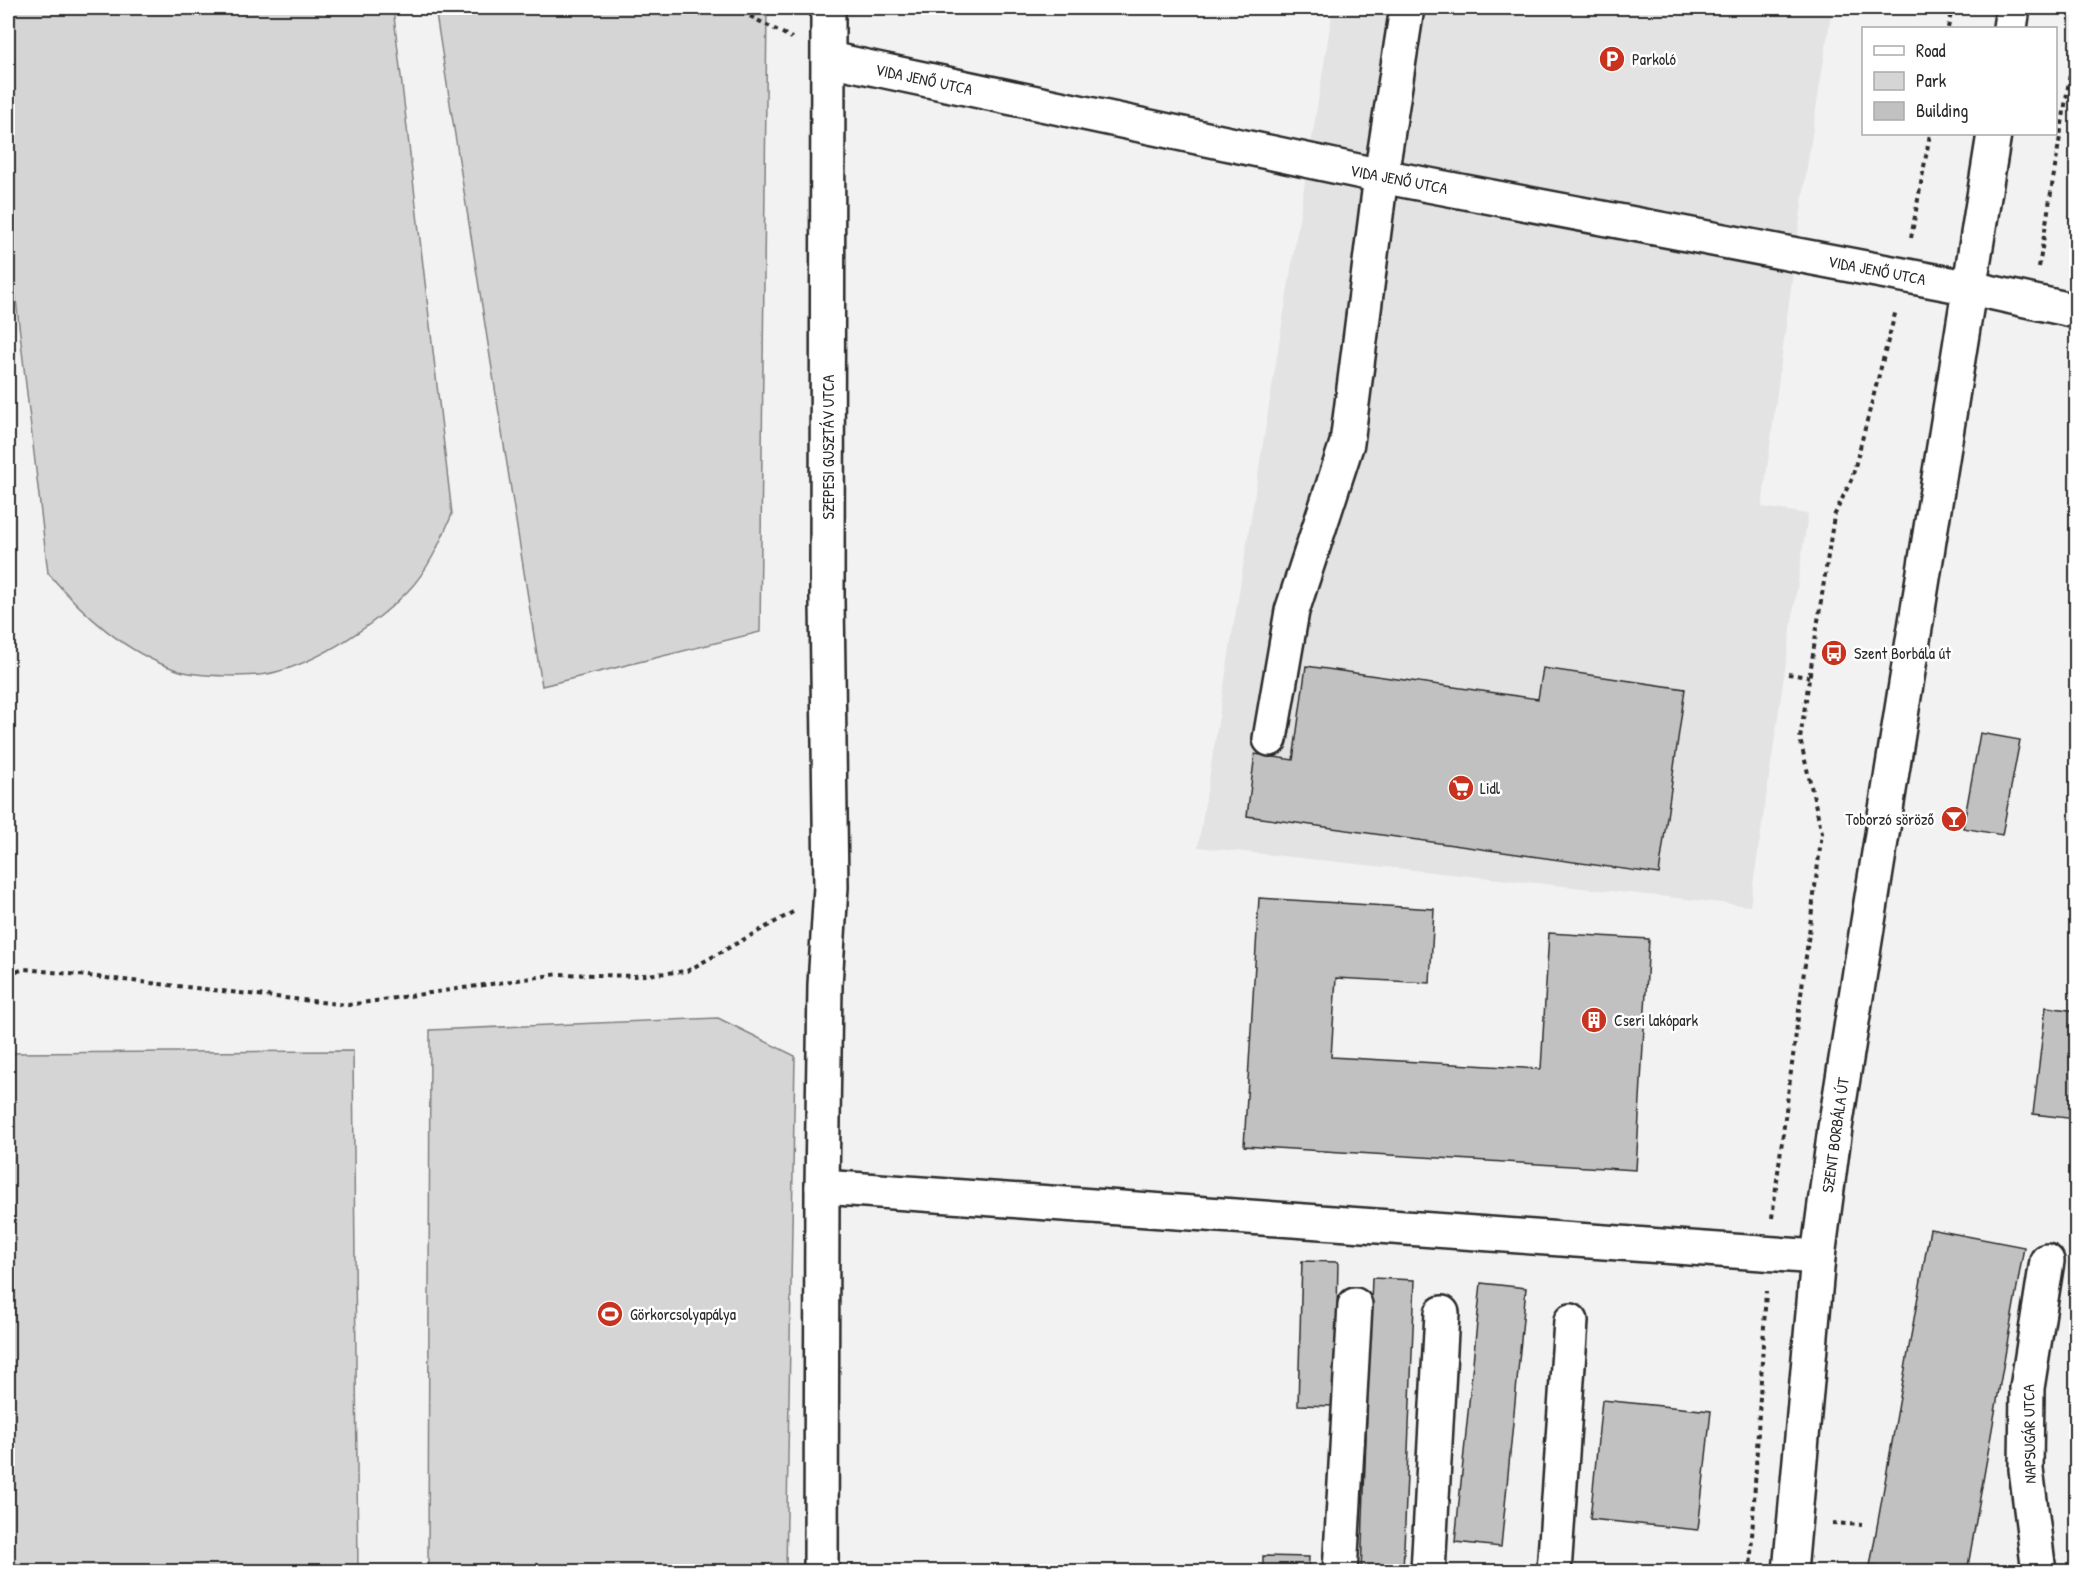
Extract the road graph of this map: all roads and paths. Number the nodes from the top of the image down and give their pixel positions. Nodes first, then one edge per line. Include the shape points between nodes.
1 (734, 8) edge
2 (828, 8) edge
3 (1407, 8) edge
4 (1952, 8) edge
5 (2013, 8) edge
6 (1948, 27) edge
7 (2010, 27) edge
8 (2076, 37) edge
9 (829, 59) junction
10 (1930, 135) edge
11 (1994, 135) edge
12 (1381, 176) junction
13 (1905, 275) junction
14 (1971, 288) junction
15 (2030, 301) junction
16 (2076, 311) edge
17 (1788, 674) dead end
18 (1809, 677) junction
19 (1270, 739) dead end
20 (831, 887) junction
21 (8, 974) edge
22 (822, 1187) junction
23 (1768, 1253) junction
24 (1818, 1257) junction
25 (2047, 1261) dead end
26 (1355, 1305) dead end
27 (1442, 1313) dead end
28 (1571, 1321) dead end
29 (821, 1572) edge
30 (1340, 1572) edge
31 (1428, 1572) edge
32 (1554, 1572) edge
33 (1750, 1572) edge
34 (1790, 1572) edge
35 (2039, 1572) edge

1 - 9 path
2 - 9 street, SZEPESI GUSZTÁV UTCA
3 - 12 street
4 - 6 path
5 - 7 street
8 - 15 path via 2041,259
9 - 12 street, VIDA JENŐ UTCA
9 - 20 street, SZEPESI GUSZTÁV UTCA via 827,601
10 - 13 path
11 - 14 street, SZENT BORBÁLA ÚT
12 - 13 street, VIDA JENŐ UTCA
12 - 19 street via 1347,443 1292,611
13 - 14 street, VIDA JENŐ UTCA
13 - 18 path via 1852,478 1834,516
14 - 15 street, VIDA JENŐ UTCA
14 - 24 street, SZENT BORBÁLA ÚT via 1838,1105
15 - 16 street, VIDA JENŐ UTCA
17 - 18 path
18 - 23 path via 1800,739 1822,832
20 - 21 path via 687,971 634,976 559,974 348,1005 25,969
20 - 22 street, SZEPESI GUSZTÁV UTCA via 825,985
22 - 23 street
22 - 29 street, SZEPESI GUSZTÁV UTCA
23 - 24 street
23 - 33 path
24 - 34 street, SZENT BORBÁLA ÚT
25 - 35 street, NAPSUGÁR UTCA via 2027,1388 2026,1469
26 - 30 street
27 - 31 street
28 - 32 street

